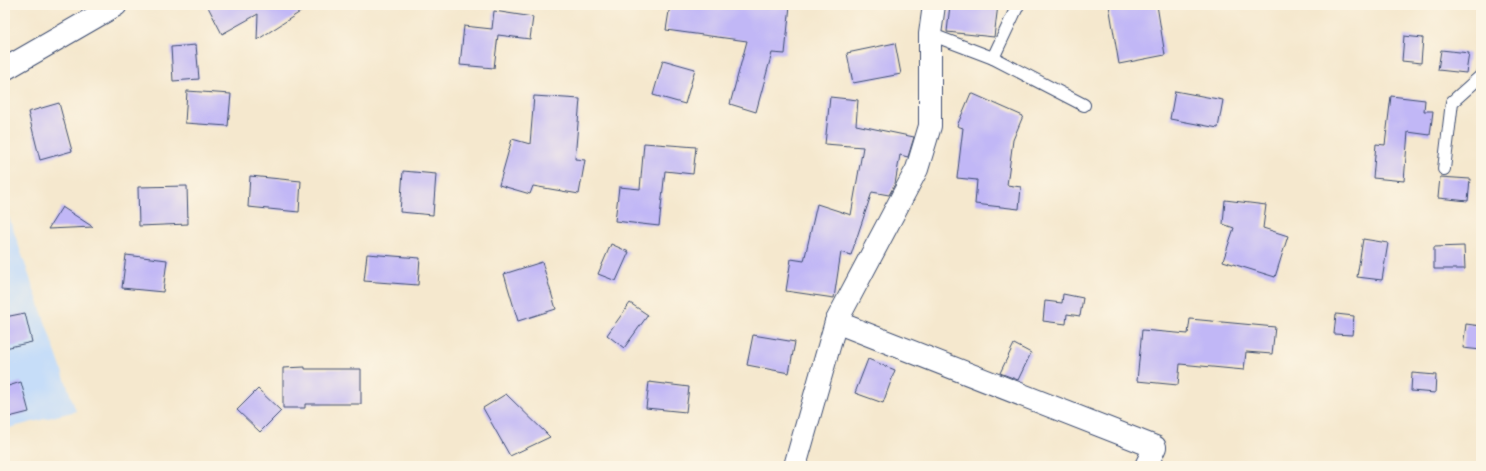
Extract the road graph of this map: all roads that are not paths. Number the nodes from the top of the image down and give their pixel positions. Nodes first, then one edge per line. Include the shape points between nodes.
1 (116, 5) edge
2 (934, 5) edge
3 (1018, 5) edge
4 (930, 34) junction
5 (993, 58) junction
6 (5, 69) edge
7 (1481, 76) edge
8 (1084, 105) dead end
9 (1444, 169) dead end
10 (836, 322) junction
11 (795, 466) edge
12 (1146, 466) edge

1 - 6 street
2 - 4 street
3 - 5 lane
4 - 5 lane
4 - 10 street via 930,126 917,169
5 - 8 lane
7 - 9 lane via 1452,102
10 - 11 street
10 - 12 street via 1155,447

